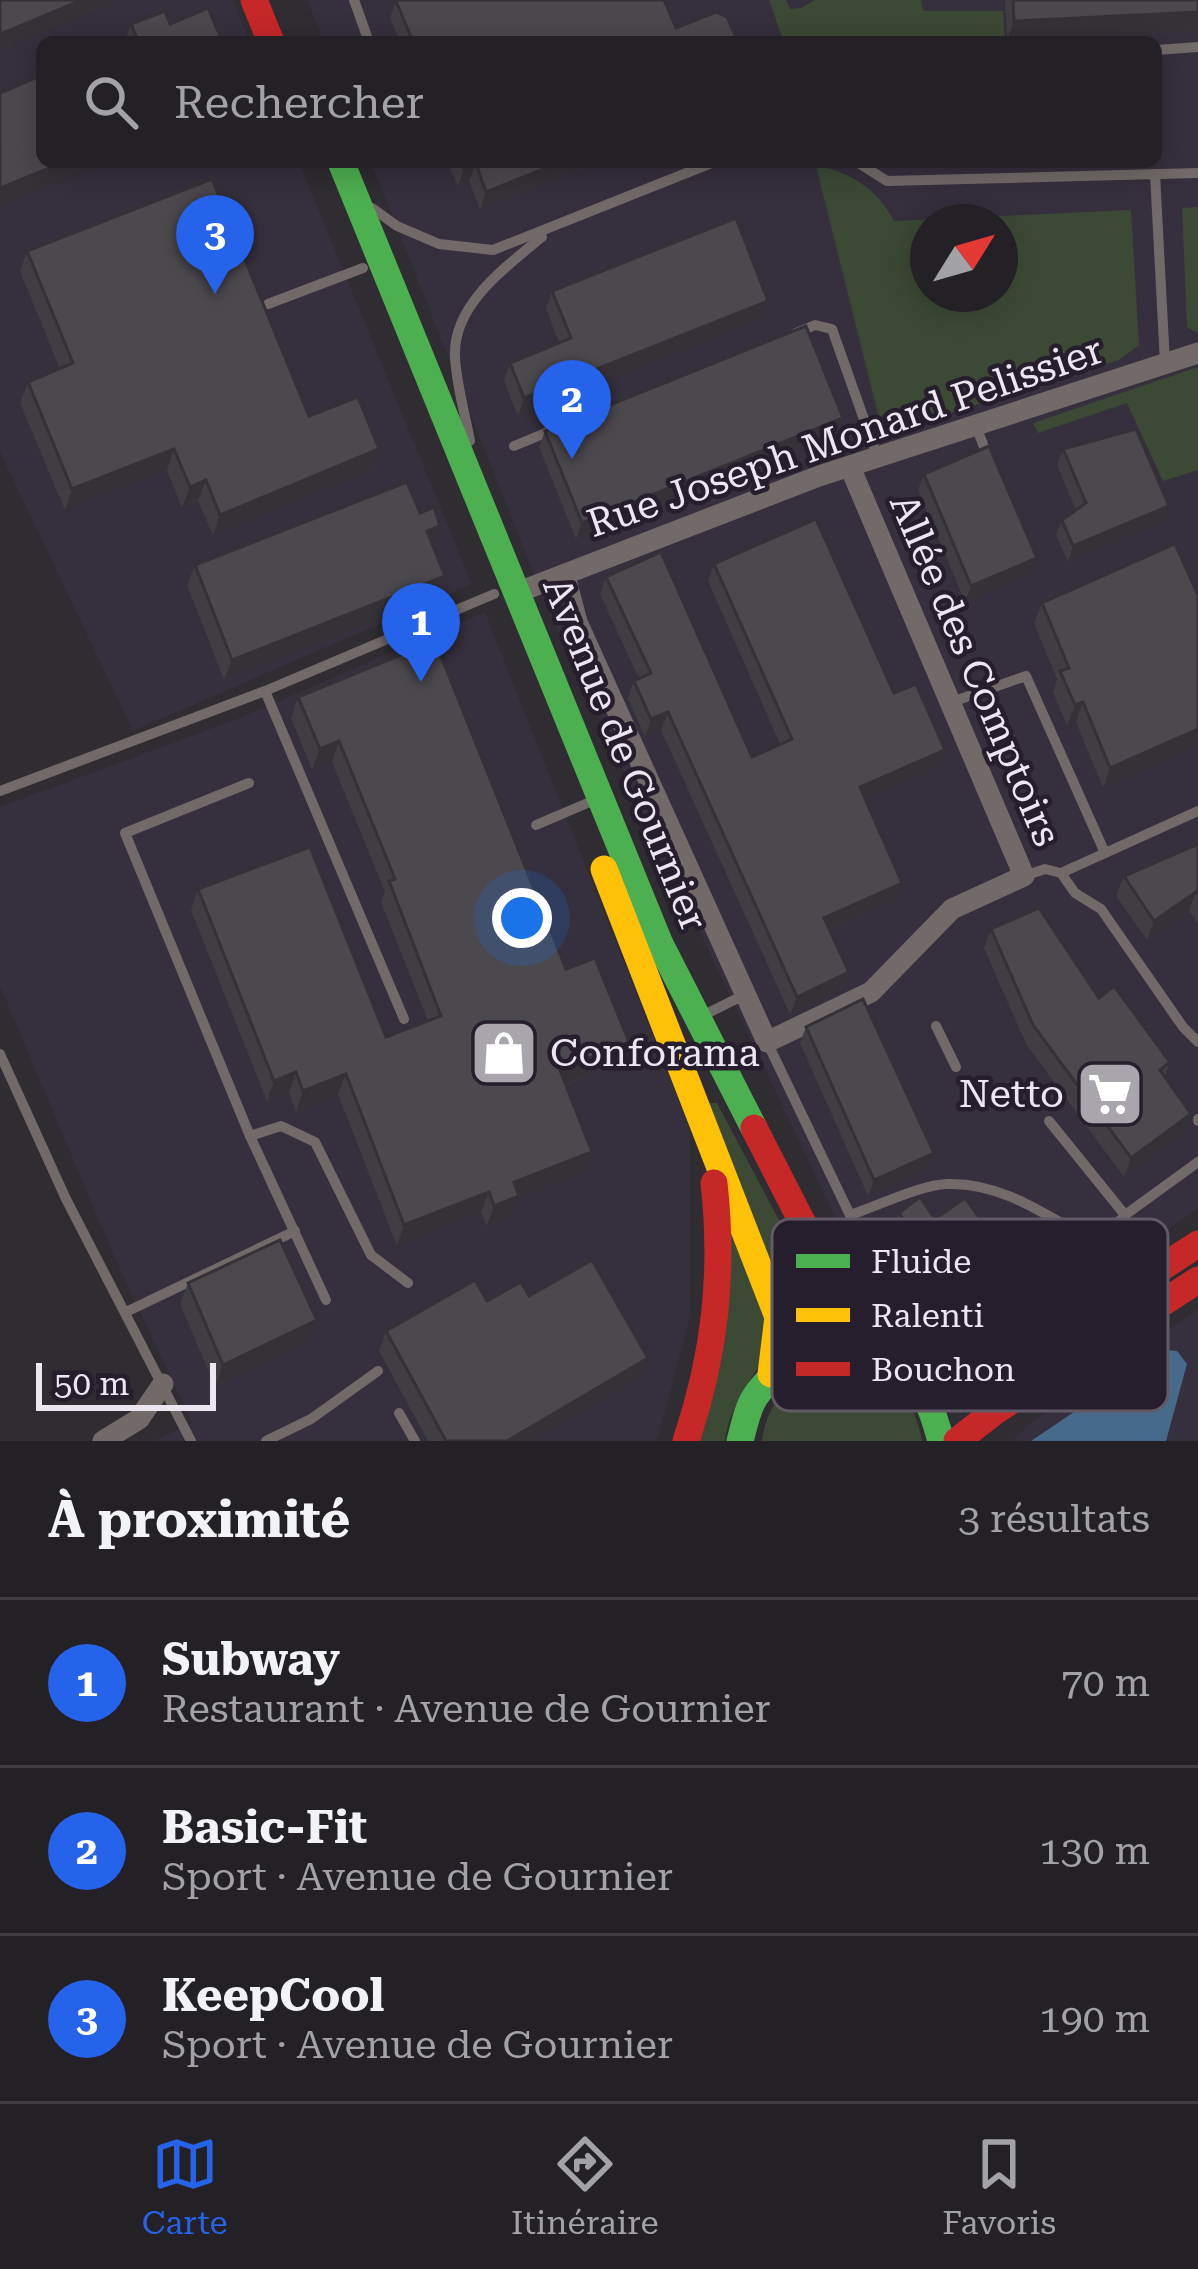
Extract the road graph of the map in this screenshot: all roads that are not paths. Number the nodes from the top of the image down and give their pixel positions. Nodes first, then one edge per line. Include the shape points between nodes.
1 (254, 0) edge
2 (277, 0) edge
3 (354, 0) edge
4 (269, 36) edge
5 (292, 36) edge
6 (367, 36) edge
7 (1198, 47) edge
8 (1162, 50) edge
9 (322, 168) edge
10 (343, 168) edge
11 (699, 168) edge
12 (866, 168) edge
13 (1198, 173) edge
14 (1155, 174) junction
15 (355, 196) junction
16 (549, 231) junction
17 (363, 268) junction
18 (268, 304) edge
19 (778, 340) edge
20 (1198, 353) edge
21 (1165, 363) junction
22 (559, 428) edge
23 (514, 446) dead end
24 (878, 459) junction
25 (850, 466) junction
26 (480, 503) junction
27 (565, 576) junction
28 (505, 594) junction
29 (265, 691) junction
30 (949, 703) junction
31 (249, 783) dead end
32 (0, 791) edge
33 (590, 802) junction
34 (1198, 811) edge
35 (536, 825) dead end
36 (1106, 853) junction
37 (1061, 873) junction
38 (1024, 876) junction
39 (744, 995) junction
40 (698, 1017) junction
41 (404, 1019) dead end
42 (936, 1026) dead end
43 (767, 1042) junction
44 (1198, 1042) edge
45 (0, 1054) edge
46 (956, 1067) dead end
47 (685, 1080) junction
48 (1048, 1121) dead end
49 (250, 1136) junction
50 (710, 1146) junction
51 (1198, 1162) edge
52 (970, 1186) junction
53 (969, 1210) edge
54 (850, 1215) junction
55 (1125, 1215) junction
56 (800, 1219) edge
57 (801, 1219) edge
58 (851, 1219) edge
59 (1052, 1219) edge
60 (1121, 1219) edge
61 (295, 1231) junction
62 (1198, 1244) edge
63 (1168, 1264) edge
64 (1196, 1282) edge
65 (408, 1283) dead end
66 (326, 1300) dead end
67 (772, 1300) edge
68 (1168, 1300) edge
69 (126, 1312) junction
70 (772, 1366) edge
71 (378, 1370) dead end
72 (771, 1374) joint
73 (163, 1384) junction
74 (933, 1411) edge
75 (996, 1411) edge
76 (399, 1413) dead end
77 (103, 1441) edge
78 (191, 1441) edge
79 (266, 1441) edge
80 (416, 1441) edge
81 (686, 1441) edge
82 (740, 1441) edge
83 (940, 1441) edge
84 (957, 1441) edge

1 - 4 main road
2 - 5 main road
3 - 6 lane
7 - 8 lane
9 - 17 main road, Avenue de Gournier
10 - 15 main road, Avenue de Gournier
11 - 16 lane
12 - 14 lane via 887,182
13 - 14 lane
14 - 21 lane
15 - 16 lane via 440,244 493,250
15 - 26 main road, Avenue de Gournier
16 - 26 lane via 469,306 454,352
17 - 18 lane
17 - 28 main road, Avenue de Gournier
19 - 24 lane via 815,325 832,329
20 - 21 street, Rue Joseph Monard Pelissier
21 - 24 street, Rue Joseph Monard Pelissier via 980,436
22 - 23 lane
24 - 25 street, Rue Joseph Monard Pelissier
25 - 27 street, Rue Joseph Monard Pelissier
25 - 30 street, Allée des Comptoirs
26 - 28 main road, Avenue de Gournier
27 - 28 street, Rue Joseph Monard Pelissier
27 - 39 street via 577,622
28 - 29 lane, Rue Joseph Monard Pelissier
28 - 33 main road, Avenue de Gournier
29 - 32 lane, Rue Joseph Monard Pelissier
29 - 41 lane
30 - 36 lane via 1026,676
30 - 38 street, Allée des Comptoirs
31 - 49 lane via 125,833
33 - 35 lane
33 - 40 main road, Avenue de Gournier
33 - 47 main road, Avenue de Gournier
34 - 36 lane
36 - 37 lane
37 - 38 lane via 1045,868
37 - 44 lane via 1101,908
38 - 43 street, Allée des Comptoirs via 952,909 871,992
39 - 40 lane
39 - 43 street
40 - 57 main road, Avenue de Gournier
42 - 46 lane
43 - 54 lane
45 - 69 lane
47 - 50 main road, Avenue de Gournier
47 - 56 main road via 701,1079 721,1093 784,1210
48 - 55 lane
49 - 61 lane
49 - 65 lane via 281,1126 314,1142 371,1256
50 - 67 main road, Avenue de Gournier
50 - 81 main road via 720,1225 718,1329
51 - 55 lane
52 - 53 lane
52 - 54 lane via 944,1184
52 - 59 lane via 995,1188
54 - 58 lane
55 - 60 lane
61 - 66 lane
61 - 69 lane
62 - 63 main road
64 - 68 main road
69 - 73 lane
70 - 72 main road, Avenue de Gournier
71 - 79 lane
72 - 82 main road via 753,1396
73 - 77 street via 139,1418
73 - 78 lane
74 - 83 main road
75 - 84 main road
76 - 80 lane

